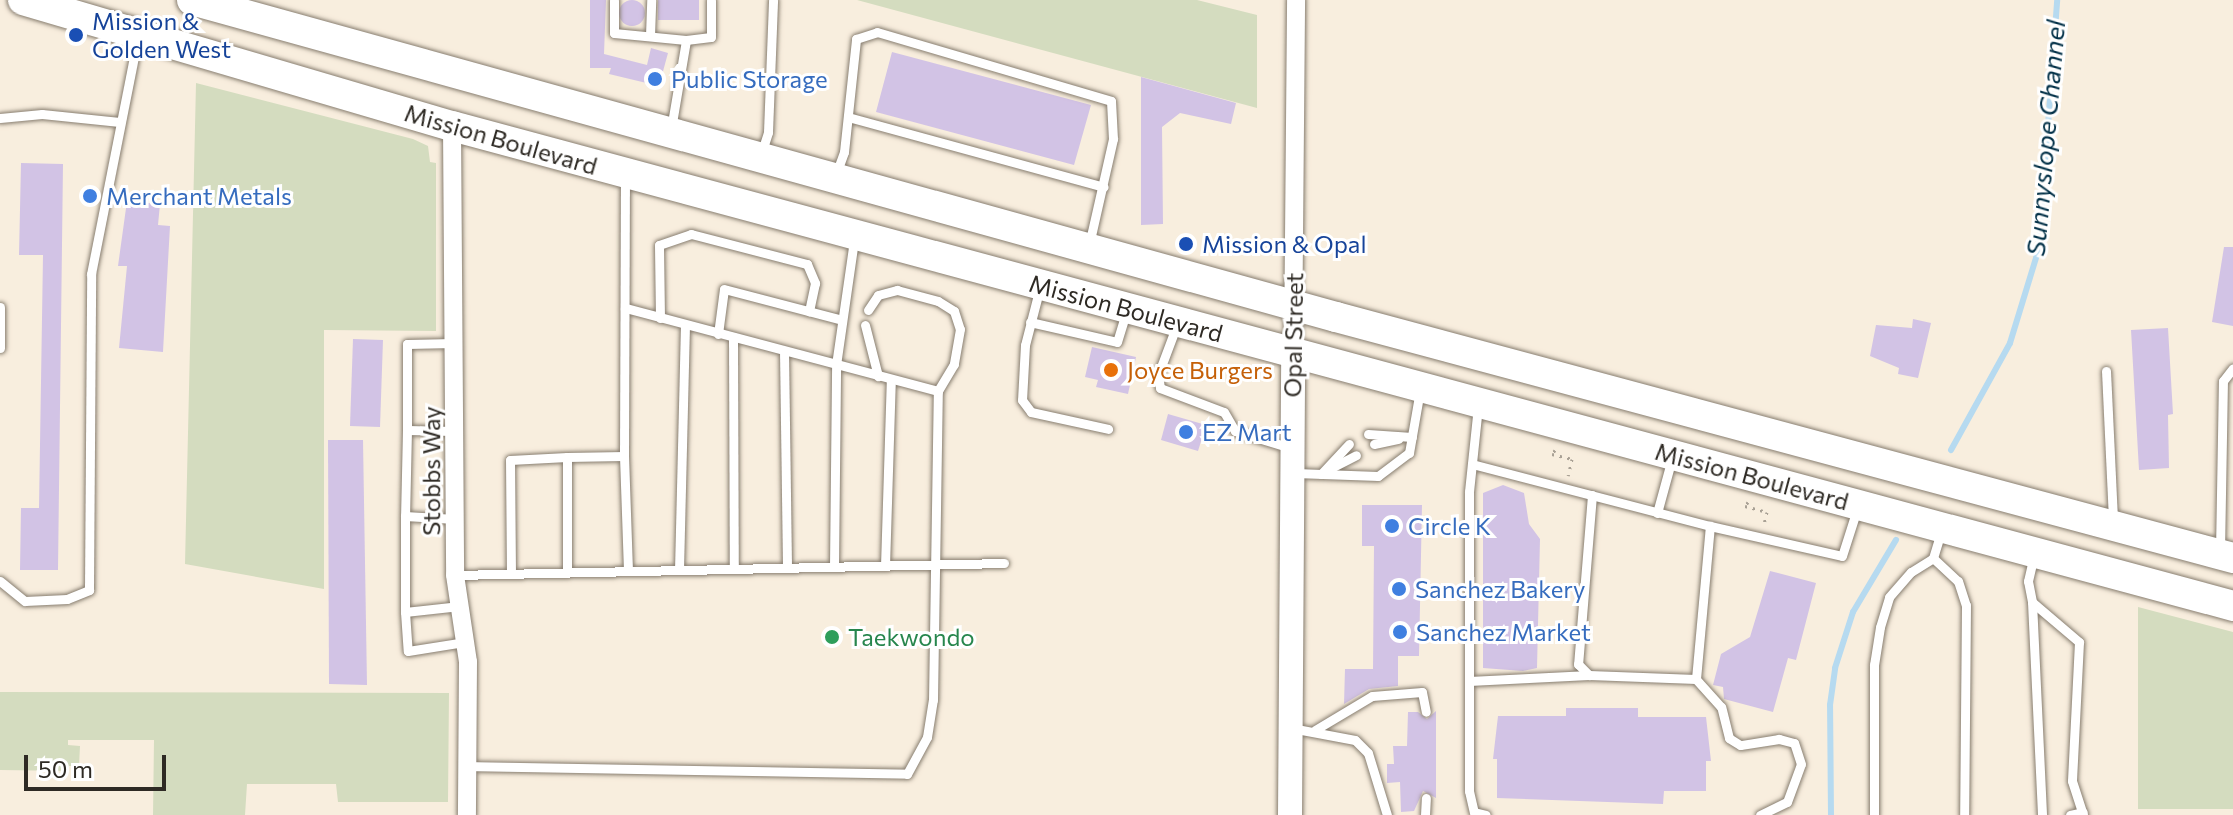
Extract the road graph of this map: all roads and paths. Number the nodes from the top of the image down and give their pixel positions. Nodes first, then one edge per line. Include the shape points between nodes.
1 (23, 0) edge
2 (192, 0) edge
3 (614, 0) edge
4 (651, 0) edge
5 (711, 0) edge
6 (773, 0) edge
7 (1296, 0) edge
8 (139, 34) junction
9 (650, 36) junction
10 (686, 40) junction
11 (848, 117) junction
12 (0, 118) edge
13 (120, 122) junction
14 (452, 126) junction
15 (670, 132) junction
16 (760, 157) junction
17 (625, 173) junction
18 (835, 178) junction
19 (1104, 187) junction
20 (855, 235) junction
21 (1087, 248) junction
22 (1040, 286) junction
23 (1293, 303) junction
24 (0, 307) edge
25 (625, 308) junction
26 (1126, 308) junction
27 (868, 310) dead end
28 (809, 311) junction
29 (660, 318) junction
30 (842, 320) junction
31 (1030, 322) junction
32 (1178, 322) junction
33 (685, 325) junction
34 (865, 325) dead end
35 (718, 334) junction
36 (733, 337) junction
37 (454, 343) junction
38 (0, 348) edge
39 (784, 351) junction
40 (1293, 353) junction
41 (836, 365) junction
42 (2233, 368) edge
43 (2106, 371) dead end
44 (878, 376) junction
45 (891, 379) junction
46 (1420, 387) junction
47 (938, 391) junction
48 (1479, 403) junction
49 (1108, 429) dead end
50 (407, 430) junction
51 (454, 431) junction
52 (1368, 434) dead end
53 (1412, 437) junction
54 (1349, 444) dead end
55 (1374, 444) dead end
56 (1291, 448) junction
57 (1575, 449) dead end
58 (1356, 455) dead end
59 (1673, 455) junction
60 (624, 456) junction
61 (567, 457) junction
62 (1472, 464) junction
63 (1291, 473) junction
64 (1321, 474) junction
65 (1564, 488) junction
66 (1592, 495) junction
67 (1771, 502) dead end
68 (1858, 505) junction
69 (1657, 513) junction
70 (405, 516) junction
71 (455, 519) junction
72 (2113, 525) junction
73 (1710, 526) junction
74 (1942, 527) junction
75 (1760, 538) junction
76 (2035, 553) junction
77 (2226, 556) edge
78 (1933, 558) junction
79 (1004, 563) dead end
80 (934, 564) junction
81 (885, 566) junction
82 (834, 567) junction
83 (787, 568) junction
84 (734, 569) junction
85 (679, 570) junction
86 (628, 571) junction
87 (567, 572) junction
88 (511, 574) junction
89 (455, 575) junction
90 (0, 581) edge
91 (2032, 602) junction
92 (460, 606) junction
93 (2233, 606) edge
94 (405, 612) junction
95 (465, 642) junction
96 (1589, 675) junction
97 (1696, 679) junction
98 (1469, 681) junction
99 (1426, 712) dead end
100 (1303, 729) junction
101 (467, 766) junction
102 (1426, 798) dead end
103 (2083, 813) edge
104 (467, 815) edge
105 (1290, 815) edge
106 (1387, 815) edge
107 (1425, 815) edge
108 (1486, 815) edge
109 (1760, 815) edge
110 (1874, 815) edge
111 (1964, 815) edge
112 (2042, 815) edge
113 (2070, 815) edge

1 - 8 main road, Mission Boulevard
2 - 15 main road, Mission Boulevard
3 - 9 lane via 614,33
4 - 9 lane
5 - 10 lane via 711,37
6 - 16 lane via 768,132
7 - 23 street, Opal Street
8 - 13 lane
8 - 14 main road, Mission Boulevard
9 - 10 lane
10 - 15 lane
11 - 18 lane
11 - 19 lane
11 - 19 lane via 856,39 877,32 1111,101 1113,139
12 - 13 lane via 42,114
13 - 90 lane via 91,274 89,590 67,599 25,601
14 - 17 main road, Mission Boulevard
14 - 37 street, Stobbs Way
15 - 16 main road, Mission Boulevard
16 - 18 main road, Mission Boulevard
17 - 20 main road, Mission Boulevard
17 - 25 lane
18 - 21 main road, Mission Boulevard
19 - 21 lane
20 - 22 main road, Mission Boulevard
20 - 30 lane
21 - 23 main road, Mission Boulevard
22 - 26 main road, Mission Boulevard
22 - 31 lane
23 - 40 street, Opal Street
23 - 72 main road, Mission Boulevard
24 - 38 lane
25 - 29 lane
25 - 60 lane
26 - 31 lane via 1117,342
26 - 32 main road, Mission Boulevard
27 - 47 lane via 878,295 897,290 954,311 960,329 954,364
28 - 29 lane via 815,283 807,264 691,234 659,245
28 - 30 lane
28 - 35 lane via 724,289
29 - 33 lane
30 - 41 lane
31 - 49 lane via 1022,400 1031,412
32 - 40 main road, Mission Boulevard
32 - 56 lane via 1158,375 1160,388 1224,412 1235,431
33 - 35 lane
33 - 85 lane
34 - 44 lane
35 - 36 lane
36 - 39 lane
36 - 84 lane
37 - 50 lane via 407,344
37 - 51 street, Stobbs Way
39 - 41 lane
39 - 83 lane
40 - 46 main road, Mission Boulevard
40 - 56 street, Opal Street
41 - 44 lane
41 - 82 lane
42 - 77 lane via 2223,381
43 - 72 lane
44 - 45 lane
45 - 47 lane
45 - 81 lane
46 - 48 main road, Mission Boulevard
46 - 53 lane
47 - 80 lane
48 - 59 main road, Mission Boulevard
48 - 62 lane
50 - 51 lane
50 - 70 lane
51 - 71 street, Stobbs Way
52 - 53 lane
53 - 55 lane
53 - 64 lane via 1409,453 1378,476
54 - 64 lane
56 - 63 street, Opal Street
57 - 65 path via 1573,454 1554,449 1552,454 1572,459
58 - 64 lane
59 - 68 main road, Mission Boulevard
59 - 69 lane
60 - 61 lane
60 - 86 lane
61 - 87 lane
61 - 88 lane via 510,460
62 - 65 lane
62 - 98 lane
63 - 64 lane
63 - 100 street, Opal Street
65 - 66 lane
66 - 69 lane
66 - 96 lane via 1578,664
67 - 75 path via 1769,508 1745,506 1767,512
68 - 74 main road, Mission Boulevard
68 - 75 lane via 1842,556
69 - 73 lane
70 - 71 lane
70 - 94 lane
71 - 89 street, Stobbs Way
72 - 77 main road, Mission Boulevard
73 - 75 lane
73 - 97 lane
74 - 76 main road, Mission Boulevard
74 - 78 lane
76 - 91 lane via 2028,581
76 - 93 main road, Mission Boulevard
78 - 110 lane via 1911,572 1889,597 1880,627 1874,665
78 - 111 lane via 1958,581 1966,605
79 - 80 lane
80 - 81 lane
80 - 101 lane via 933,700 927,737 907,774
81 - 82 lane
82 - 83 lane
83 - 84 lane
84 - 85 lane
85 - 86 lane
86 - 87 lane
87 - 88 lane
88 - 89 lane
89 - 92 street, Stobbs Way
91 - 103 lane via 2079,642 2072,781
91 - 112 lane
92 - 94 lane
92 - 95 street, Stobbs Way
94 - 95 lane via 408,651
95 - 101 street, Stobbs Way
96 - 97 lane
96 - 98 lane
97 - 109 lane via 1721,707 1729,738 1740,745 1779,739 1794,743 1801,764 1787,802
98 - 108 lane via 1469,791 1474,812
99 - 100 lane via 1422,692 1372,696
100 - 105 street, Opal Street
100 - 106 lane via 1355,740 1368,753
101 - 104 street, Stobbs Way
102 - 107 lane
103 - 113 lane

